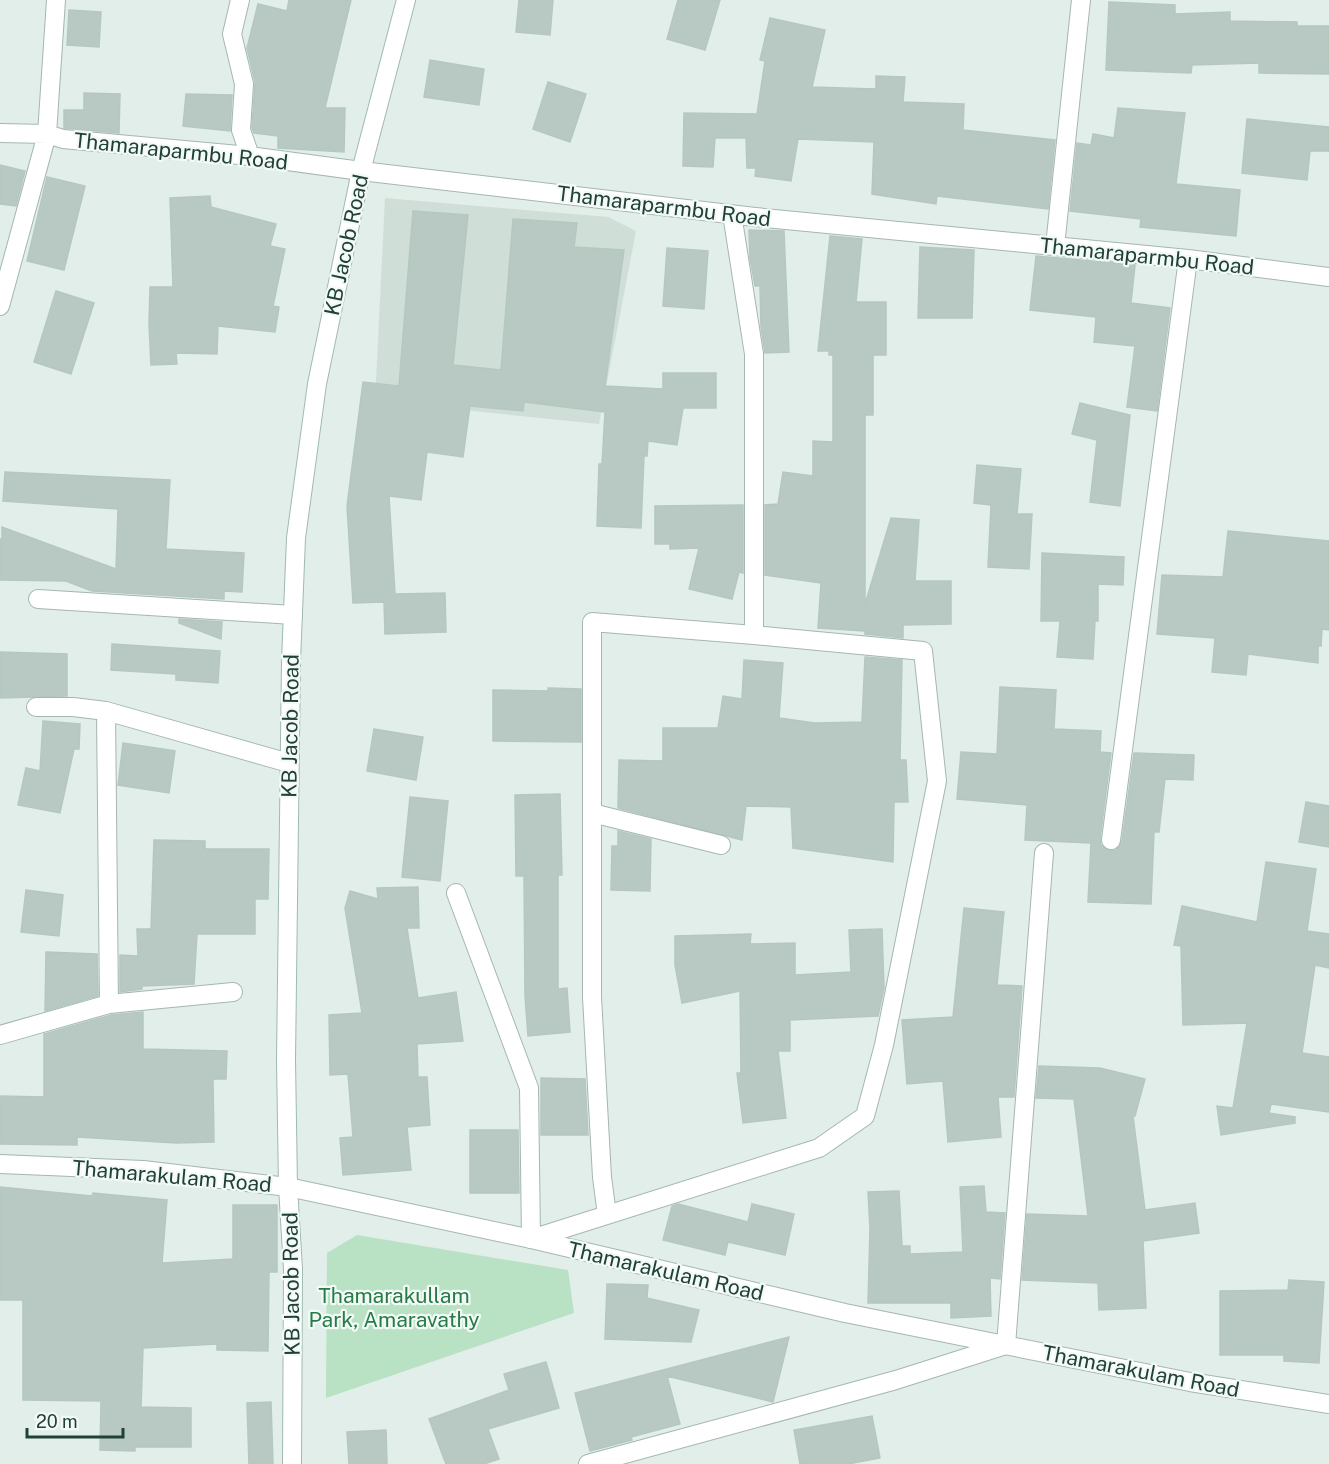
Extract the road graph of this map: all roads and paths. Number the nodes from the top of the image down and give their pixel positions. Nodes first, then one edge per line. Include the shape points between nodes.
1 (56, 0) edge
2 (240, 0) edge
3 (406, 0) edge
4 (1080, 0) edge
5 (0, 133) edge
6 (47, 134) junction
7 (250, 156) junction
8 (361, 171) junction
9 (732, 214) junction
10 (1055, 246) junction
11 (1188, 259) junction
12 (1329, 277) edge
13 (0, 306) edge
14 (38, 599) dead end
15 (293, 615) junction
16 (754, 635) junction
17 (36, 707) dead end
18 (106, 711) junction
19 (289, 763) junction
20 (592, 813) junction
21 (1112, 840) dead end
22 (721, 845) dead end
23 (1044, 853) dead end
24 (456, 893) dead end
25 (233, 993) dead end
26 (109, 1004) junction
27 (0, 1035) edge
28 (0, 1164) edge
29 (288, 1187) junction
30 (607, 1215) junction
31 (531, 1239) junction
32 (1006, 1345) junction
33 (1329, 1404) edge
34 (292, 1464) edge
35 (588, 1464) edge

1 - 6 street
2 - 7 street via 232,34 244,84 241,130
3 - 8 street, KB Jacob Road
4 - 10 street
5 - 6 street, Thamaraparmbu Road
6 - 7 street, Thamaraparmbu Road via 63,139
6 - 13 street
7 - 8 street, Thamaraparmbu Road
8 - 9 street, Thamaraparmbu Road
8 - 15 street, KB Jacob Road via 317,384 296,538
9 - 10 street, Thamaraparmbu Road
9 - 16 street via 754,354
10 - 11 street, Thamaraparmbu Road
11 - 12 street, Thamaraparmbu Road
11 - 21 street
14 - 15 street
15 - 19 street, KB Jacob Road
16 - 20 street via 592,622
16 - 30 street via 923,651 937,781 884,1045 865,1116 819,1148
17 - 18 street via 73,706
18 - 19 street
18 - 26 street
19 - 29 street, KB Jacob Road
20 - 22 street
20 - 30 street via 592,997
23 - 32 street
24 - 31 street via 529,1088
25 - 26 street
26 - 27 street
28 - 29 street, Thamarakulam Road via 143,1170
29 - 31 street, Thamarakulam Road
29 - 34 street, KB Jacob Road via 293,1269
30 - 31 street
31 - 32 street, Thamarakulam Road via 845,1313
32 - 33 street, Thamarakulam Road via 1190,1382
32 - 35 street via 896,1380

